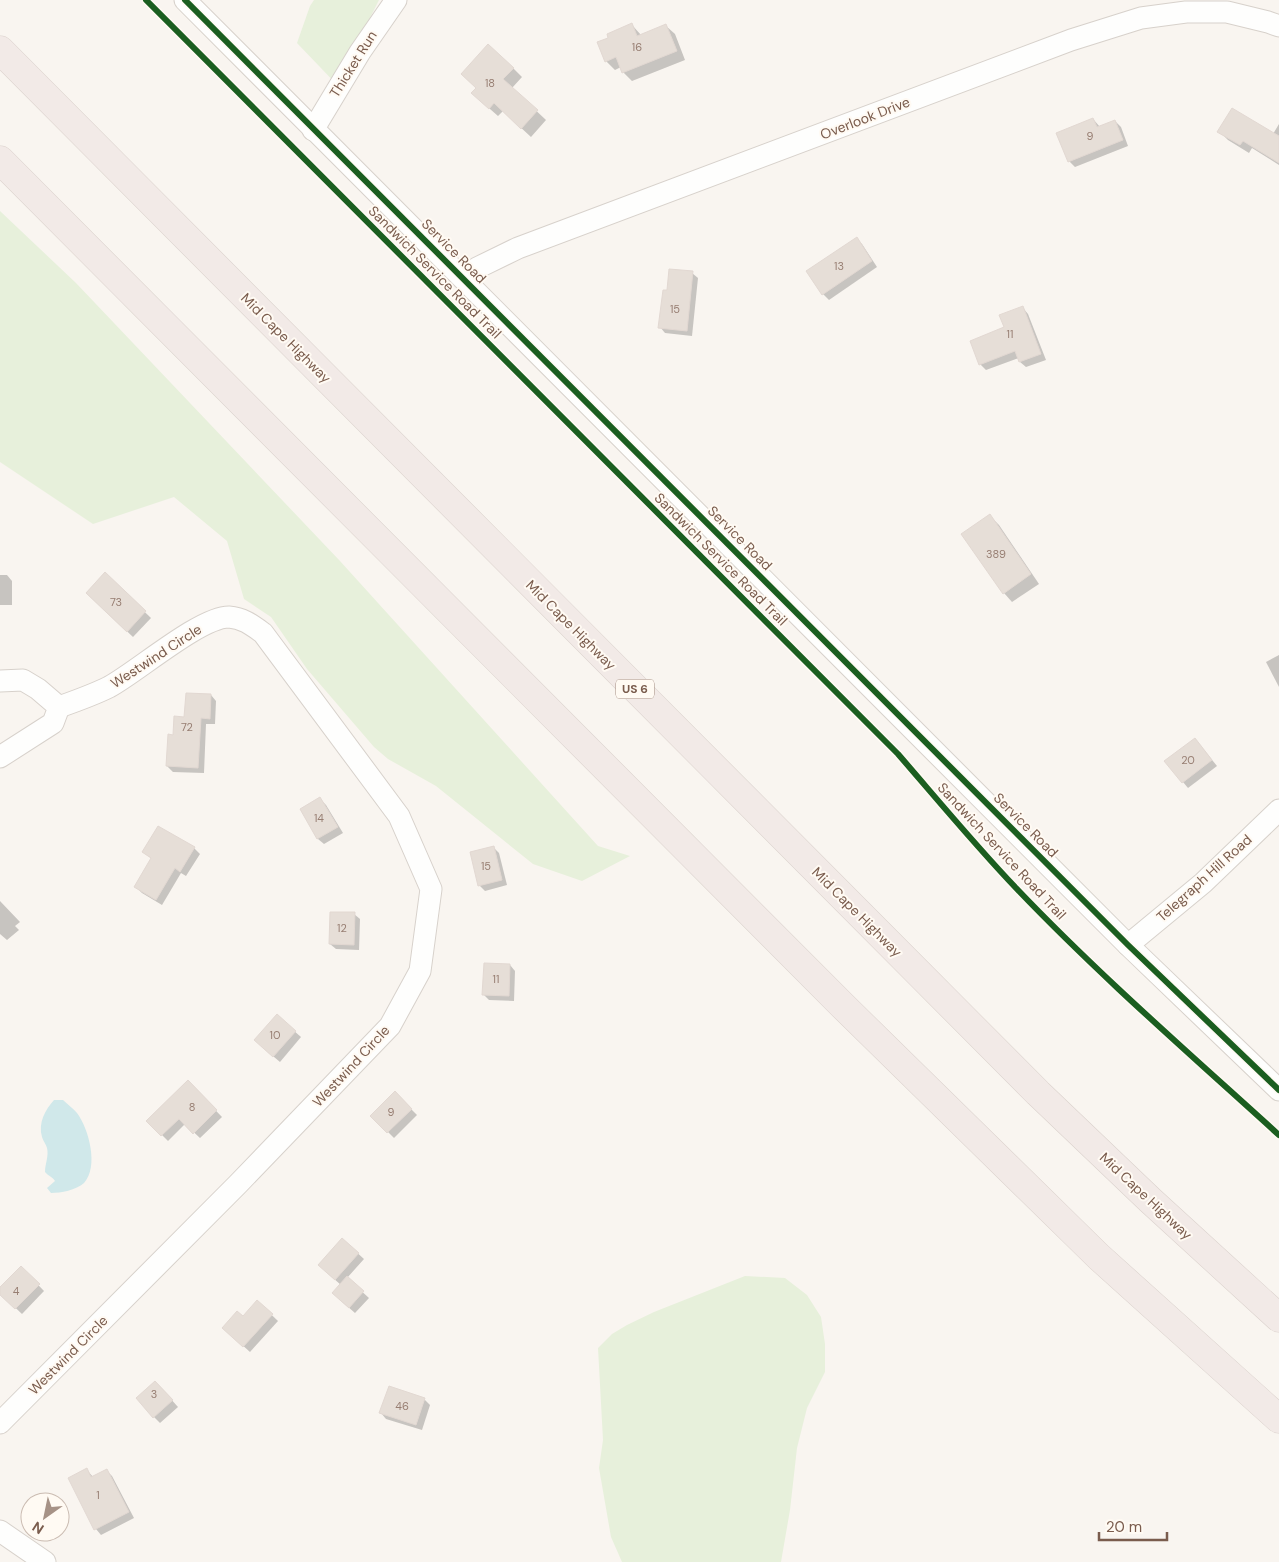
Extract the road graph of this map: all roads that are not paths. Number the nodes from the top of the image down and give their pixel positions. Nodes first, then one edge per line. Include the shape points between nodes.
1 (185, 0) edge
2 (396, 0) edge
3 (1279, 26) edge
4 (0, 50) edge
5 (313, 130) junction
6 (0, 160) edge
7 (463, 278) junction
8 (0, 681) edge
9 (59, 707) junction
10 (0, 757) edge
11 (1279, 810) edge
12 (1128, 945) junction
13 (1279, 1090) edge
14 (1279, 1318) edge
15 (1279, 1419) edge
16 (0, 1423) edge
17 (0, 1531) edge
18 (45, 1562) edge

1 - 5 street, Service Road
2 - 5 street, Thicket Run
3 - 7 street, Overlook Drive via 1227,12 1186,12 1141,18 1071,40 518,248
4 - 14 highway, Mid Cape Highway / US 6 via 1038,1094
5 - 7 street, Service Road
6 - 15 highway via 892,1055 1099,1257
7 - 12 street, Service Road
8 - 9 street via 24,680
9 - 10 street via 52,723
9 - 16 street, Westwind Circle via 110,686 212,620 228,617 246,621 263,633 399,816 431,889 420,971 390,1026
11 - 12 street, Telegraph Hill Road via 1203,882
12 - 13 street, Service Road
17 - 18 street

